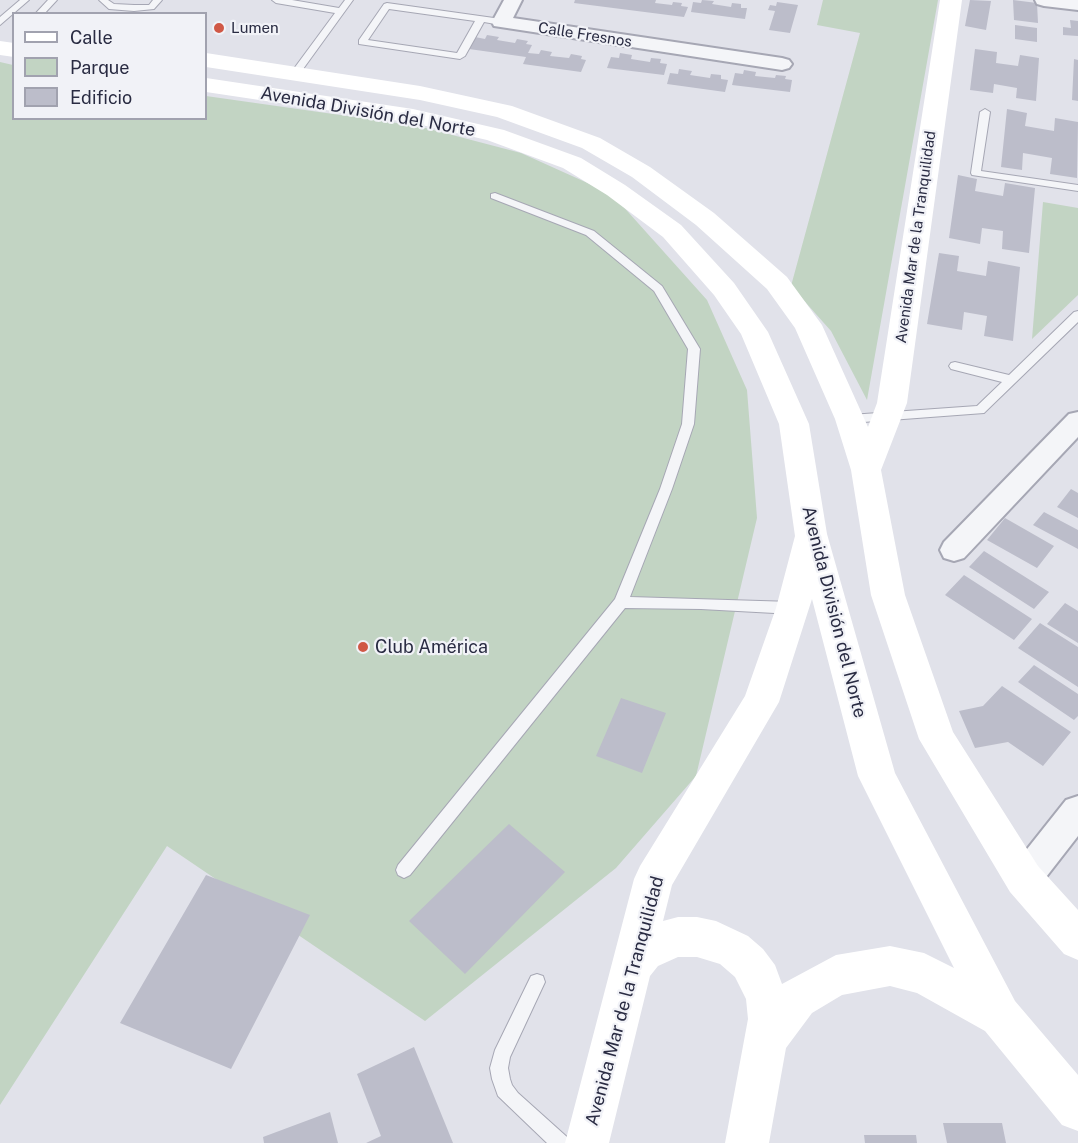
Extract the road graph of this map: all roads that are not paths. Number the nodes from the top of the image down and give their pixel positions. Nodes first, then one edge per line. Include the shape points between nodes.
1 (25, 0) edge
2 (53, 0) edge
3 (104, 0) edge
4 (159, 0) edge
5 (276, 0) edge
6 (349, 0) edge
7 (513, 0) edge
8 (951, 0) edge
9 (1044, 0) edge
10 (1078, 4) edge
11 (341, 11) junction
12 (41, 12) edge
13 (481, 19) junction
14 (0, 22) edge
15 (501, 22) junction
16 (207, 60) edge
17 (782, 64) dead end
18 (295, 74) junction
19 (207, 85) edge
20 (985, 112) dead end
21 (1078, 188) edge
22 (495, 196) dead end
23 (1078, 315) edge
24 (955, 366) dead end
25 (1011, 380) junction
26 (886, 418) junction
27 (850, 419) junction
28 (1078, 421) edge
29 (866, 470) junction
30 (811, 534) junction
31 (954, 550) dead end
32 (621, 602) junction
33 (793, 608) junction
34 (1078, 811) edge
35 (404, 870) dead end
36 (1024, 879) junction
37 (1078, 939) edge
38 (632, 966) junction
39 (537, 982) dead end
40 (1000, 1016) junction
41 (766, 1039) junction
42 (1078, 1108) edge
43 (561, 1143) edge
44 (587, 1143) edge
45 (747, 1143) edge

1 - 14 lane
2 - 12 lane
3 - 4 lane via 112,7 134,8 151,7
5 - 11 lane
6 - 11 lane
7 - 15 street
8 - 26 main road, Avenida Mar de la Tranquilidad via 892,403
9 - 10 street
11 - 18 lane
13 - 13 lane, Calle Fresnos via 459,56 362,42 387,6
13 - 15 lane, Calle Fresnos
15 - 17 street, Calle Fresnos
16 - 18 main road, Avenida División del Norte
18 - 27 main road, Avenida División del Norte via 420,93 504,111 591,143 641,172 705,219 777,283 808,325
19 - 30 main road, Avenida División del Norte via 413,116 495,135 572,164 672,231 724,289 754,332 794,424
20 - 21 lane via 976,173
22 - 32 lane via 590,233 658,289 694,349 688,424
23 - 25 lane
24 - 25 lane
25 - 26 lane via 980,410
26 - 27 lane
26 - 29 main road, Avenida Mar de la Tranquilidad
27 - 29 main road, Avenida División del Norte
28 - 31 street
29 - 36 main road, Avenida División del Norte via 888,595 937,739
30 - 33 main road, Avenida Mar de la Tranquilidad
30 - 40 main road, Avenida División del Norte via 877,777
32 - 33 lane
32 - 35 lane
33 - 38 main road, Avenida Mar de la Tranquilidad via 761,702 654,879
34 - 36 street
36 - 37 main road, Avenida División del Norte
38 - 41 main road via 644,952 678,937 716,941 734,950 760,980 767,999
38 - 44 main road, Avenida Mar de la Tranquilidad
39 - 43 lane via 501,1056 500,1074 504,1090
40 - 41 main road via 924,974 890,966 836,976 797,998
40 - 42 main road, Avenida División del Norte
41 - 45 main road

